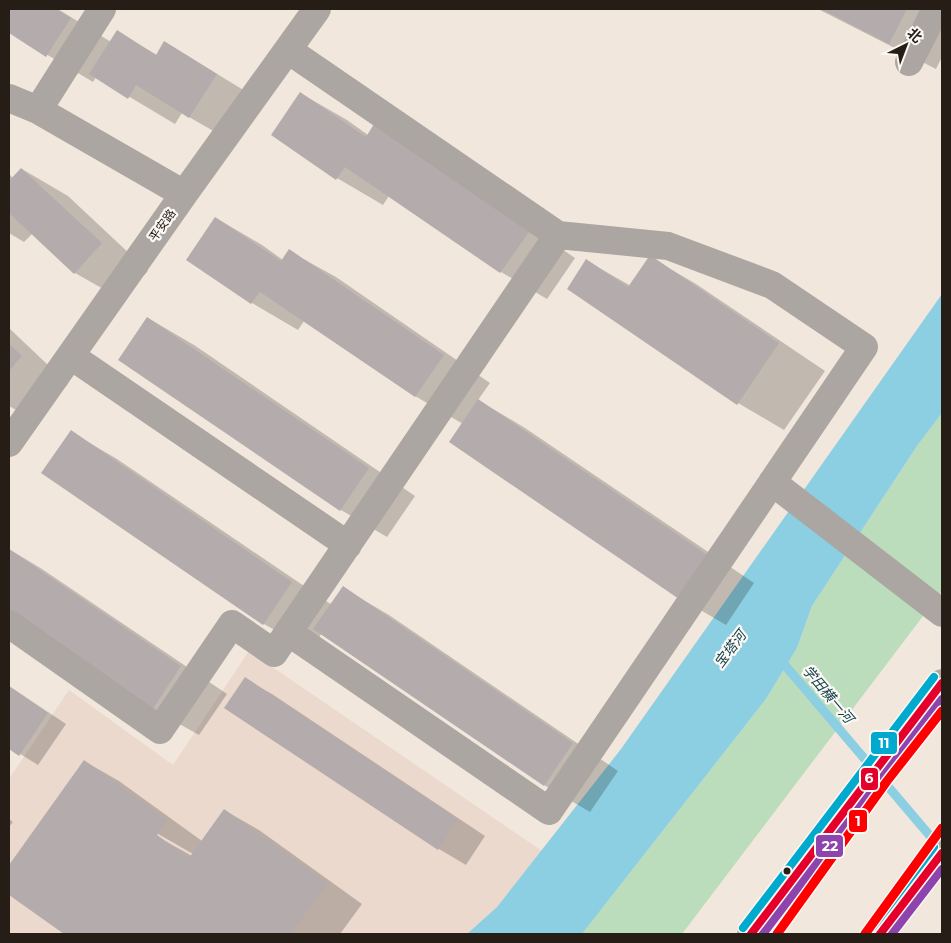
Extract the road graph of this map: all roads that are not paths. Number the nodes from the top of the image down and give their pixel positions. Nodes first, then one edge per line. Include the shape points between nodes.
1 (102, 9) edge
2 (317, 9) edge
3 (936, 9) edge
4 (288, 50) junction
5 (909, 62) dead end
6 (9, 98) edge
7 (38, 110) junction
8 (184, 194) junction
9 (558, 235) junction
10 (71, 356) junction
11 (9, 443) edge
12 (779, 487) junction
13 (348, 544) junction
14 (942, 613) edge
15 (9, 624) edge
16 (288, 632) junction
17 (942, 683) edge
18 (942, 852) edge
19 (751, 934) edge
20 (880, 934) edge

1 - 7 street
2 - 4 street, 平安路
3 - 5 street
4 - 8 street, 平安路
4 - 9 street
6 - 7 street
7 - 8 street
8 - 10 street, 平安路
9 - 12 street via 668,246 772,285 864,347
9 - 13 street
10 - 11 street, 平安路
10 - 13 street
12 - 14 street
12 - 16 street via 549,811
13 - 16 street
15 - 16 street via 160,730 232,624 274,653
17 - 19 main road
18 - 20 main road

